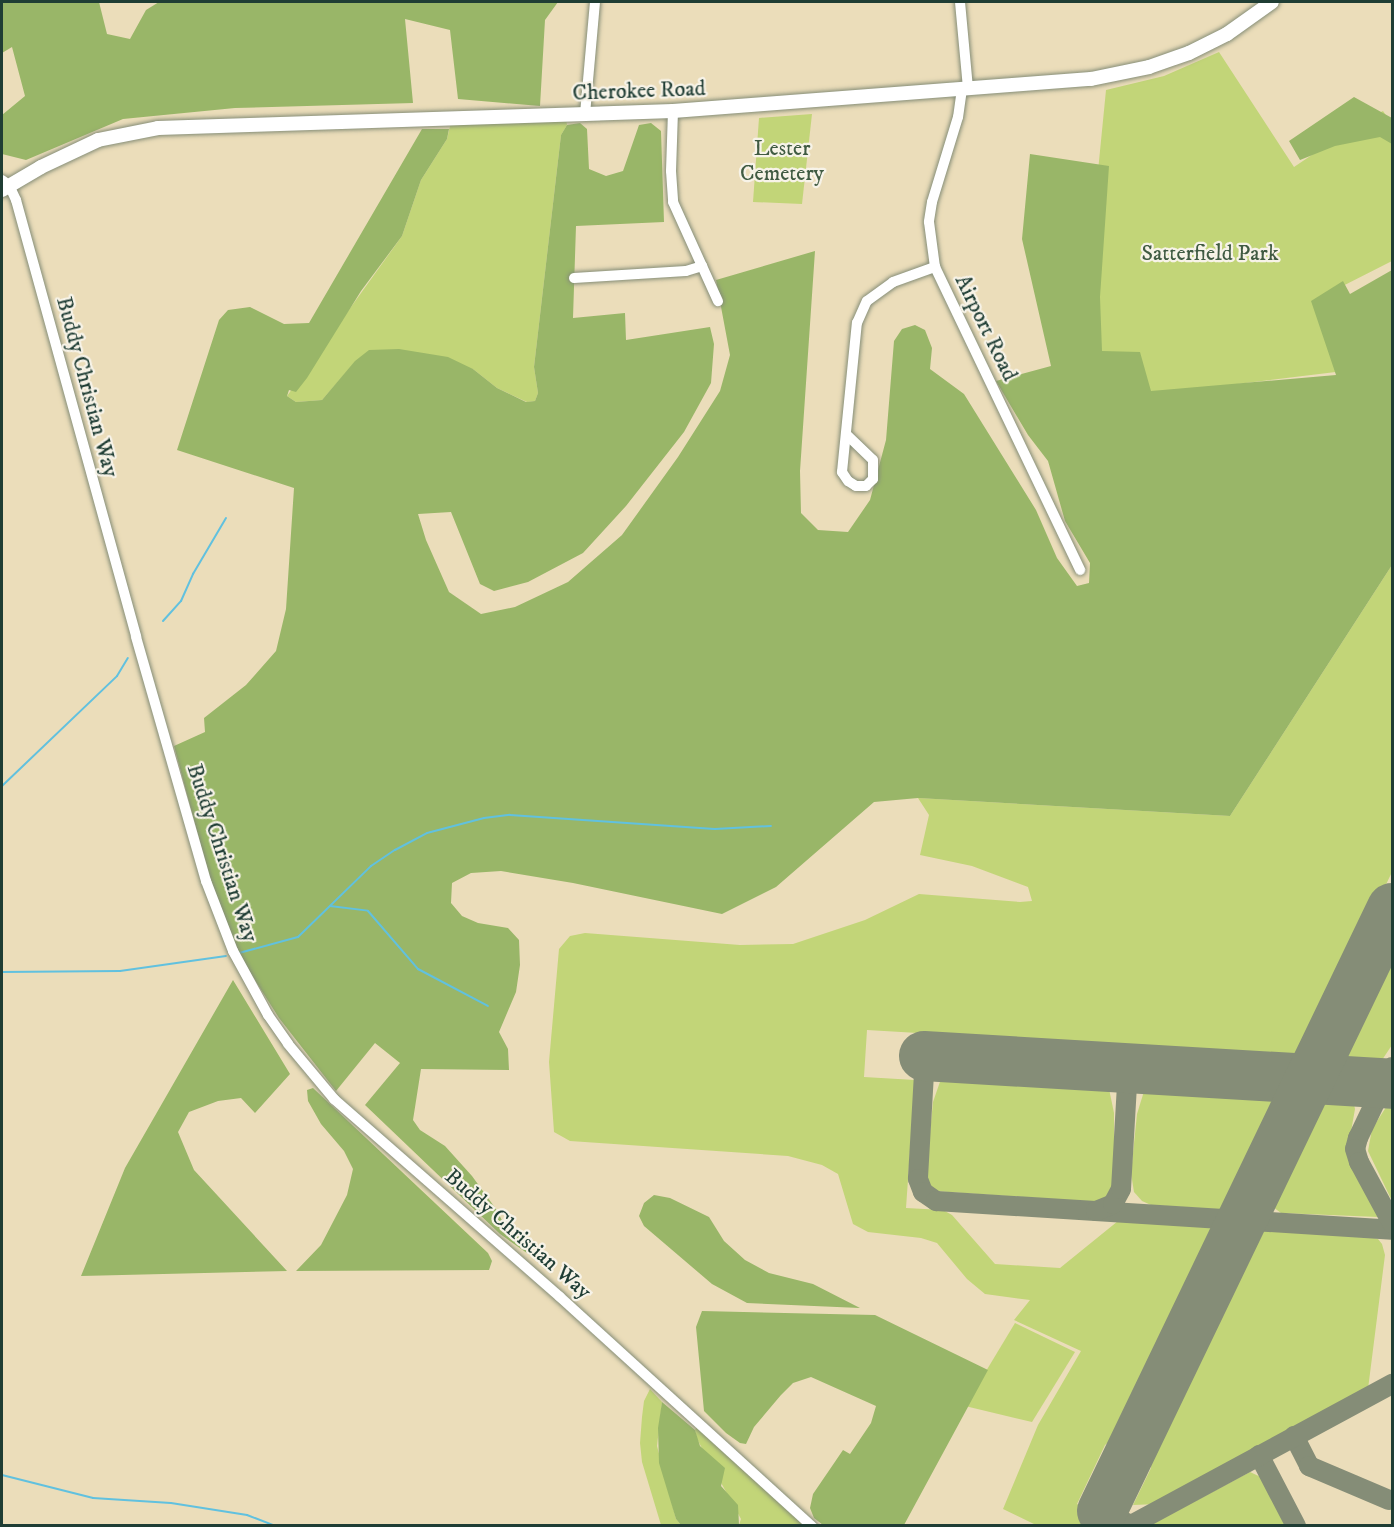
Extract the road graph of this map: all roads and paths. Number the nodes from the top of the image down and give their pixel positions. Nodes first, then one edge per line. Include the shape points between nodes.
1 (595, 2) edge
2 (960, 2) edge
3 (1272, 2) edge
4 (965, 89) junction
5 (673, 111) junction
6 (585, 114) junction
7 (4, 185) edge
8 (702, 266) junction
9 (935, 267) junction
10 (574, 279) dead end
11 (718, 301) dead end
12 (846, 434) junction
13 (1080, 570) dead end
14 (812, 1526) edge

1 - 6 street
2 - 4 street, Airport Road
3 - 4 main road, Cherokee Road via 1217,40 1149,67 1091,79
4 - 5 main road, Cherokee Road
4 - 9 street, Airport Road via 932,202 929,222
5 - 6 main road, Cherokee Road
5 - 8 street via 673,202
6 - 7 main road, Cherokee Road via 158,128 98,140
7 - 14 street, Buddy Christian Way via 16,201 206,881 233,951 258,998 288,1044 334,1099
8 - 10 street via 686,271
8 - 11 street
9 - 12 street via 893,282 867,301 857,323
9 - 13 street, Airport Road
12 - 12 street via 842,472 856,486 866,486 873,479 873,460

